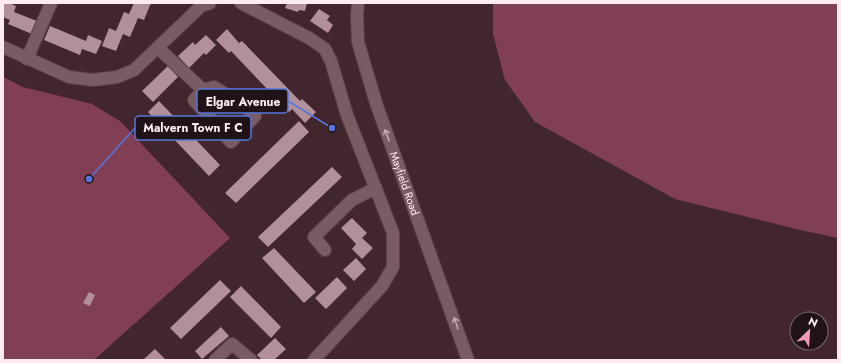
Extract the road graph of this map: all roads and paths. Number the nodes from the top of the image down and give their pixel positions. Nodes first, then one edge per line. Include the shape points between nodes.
1 (51, 3) edge
2 (210, 3) edge
3 (241, 3) edge
4 (358, 3) edge
5 (3, 47) edge
6 (158, 48) junction
7 (27, 59) junction
8 (203, 90) junction
9 (376, 188) junction
10 (325, 250) dead end
11 (214, 360) edge
12 (251, 360) edge
13 (314, 360) edge
14 (468, 360) edge

1 - 7 street
2 - 6 street via 201,6
3 - 9 street via 325,49 347,115
14 -> 4 street, Mayfield Road via 376,103 358,42
5 - 7 street
6 - 7 street via 134,70 117,77 93,80 69,77
6 - 8 street
8 - 8 street via 194,100 231,142 255,116 245,106 214,87
9 - 10 street via 352,200 314,237
9 - 13 street via 393,234 393,267 382,286
11 - 12 street via 232,344

